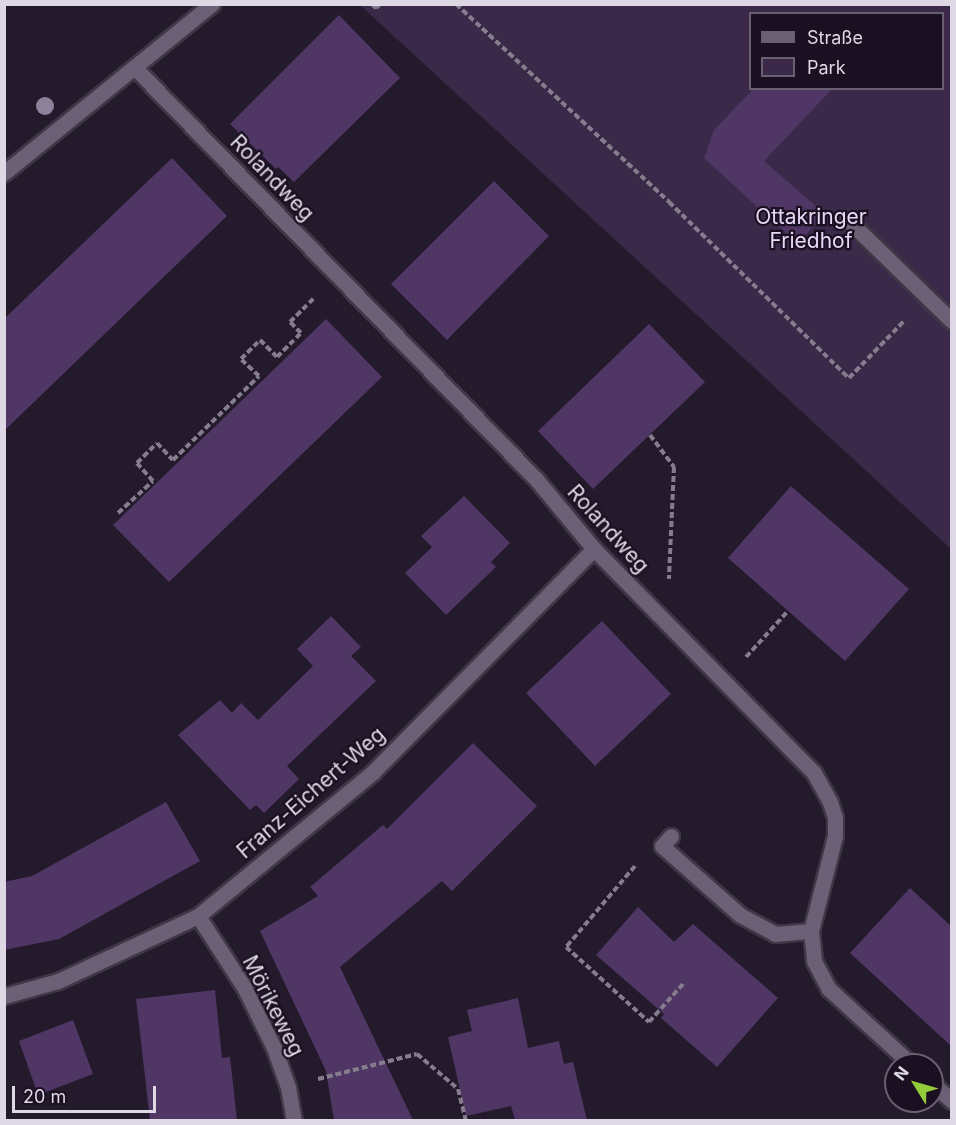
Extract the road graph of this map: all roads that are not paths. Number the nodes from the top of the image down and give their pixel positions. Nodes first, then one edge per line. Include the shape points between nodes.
1 (212, 4) edge
2 (135, 68) junction
3 (4, 173) edge
4 (846, 219) dead end
5 (951, 321) edge
6 (594, 549) junction
7 (666, 841) road end
8 (198, 916) junction
9 (811, 931) junction
10 (4, 996) edge
11 (899, 1053) edge
12 (294, 1120) edge

1 - 2 street
2 - 3 street
2 - 6 street, Rolandweg via 536,479
4 - 5 street
6 - 8 street, Franz-Eichert-Weg via 373,772
6 - 9 street, Rolandweg via 823,786 835,817 836,836
7 - 9 street via 740,915 775,934
8 - 10 street, Franz-Eichert-Weg via 58,981
8 - 12 street, Mörikeweg via 244,987 274,1048 288,1087
9 - 11 street, Rolandweg via 814,961 830,990

